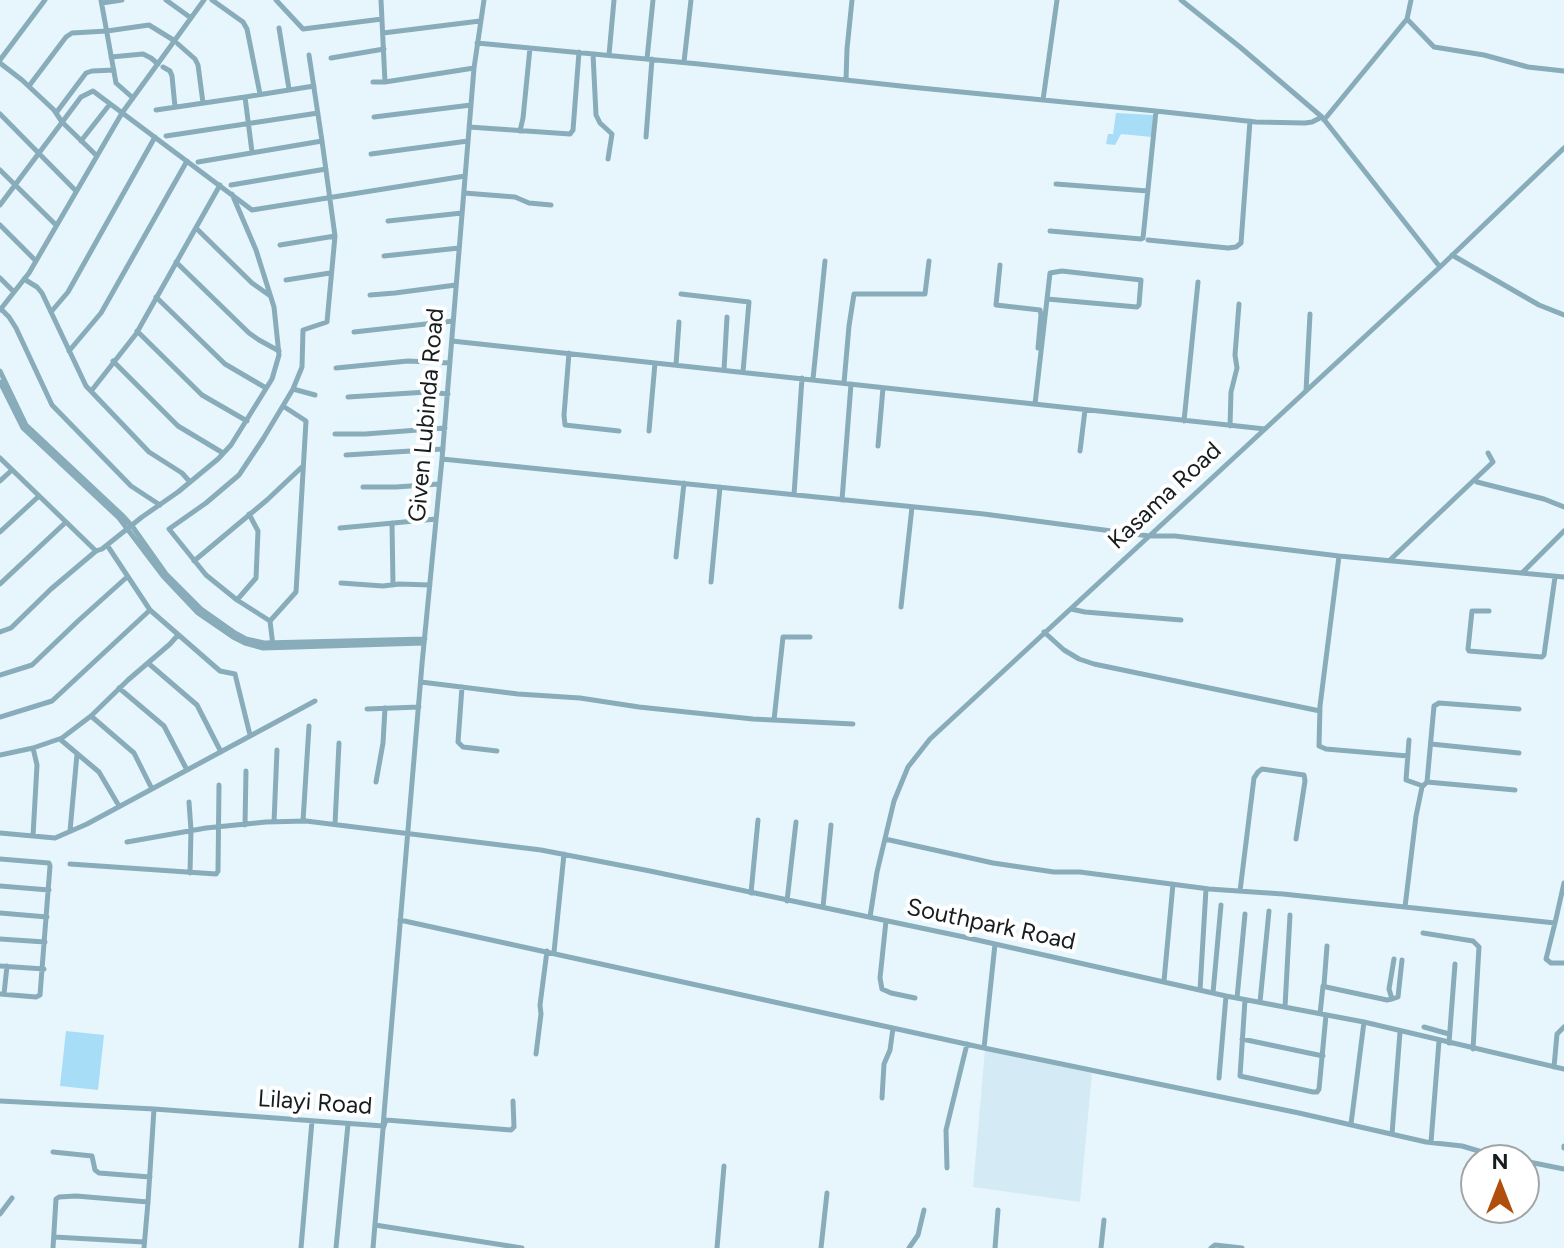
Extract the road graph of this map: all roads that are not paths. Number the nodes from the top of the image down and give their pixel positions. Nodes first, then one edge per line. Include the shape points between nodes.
1 (45, 0) edge
2 (122, 0) edge
3 (166, 0) edge
4 (204, 0) edge
5 (212, 0) edge
6 (381, 0) edge
7 (484, 0) edge
8 (614, 0) edge
9 (653, 0) edge
10 (691, 0) edge
11 (852, 0) edge
12 (1057, 0) edge
13 (1181, 0) edge
14 (1411, 0) edge
15 (101, 1) edge
16 (280, 2) edge
17 (191, 18) junction
18 (382, 19) junction
19 (1407, 19) junction
20 (480, 21) junction
21 (279, 28) dead end
22 (107, 31) junction
23 (383, 33) junction
24 (176, 42) junction
25 (477, 43) junction
26 (530, 48) junction
27 (384, 49) junction
28 (579, 52) junction
29 (593, 54) junction
30 (309, 55) dead end
31 (609, 55) junction
32 (111, 57) junction
33 (331, 58) dead end
34 (650, 59) junction
35 (0, 61) edge
36 (684, 62) junction
37 (160, 65) junction
38 (474, 68) junction
39 (114, 70) junction
40 (1564, 71) edge
41 (846, 80) junction
42 (373, 82) dead end
43 (385, 82) junction
44 (29, 86) junction
45 (314, 86) junction
46 (289, 89) junction
47 (260, 94) junction
48 (245, 97) junction
49 (133, 98) junction
50 (1043, 100) junction
51 (203, 103) junction
52 (110, 104) junction
53 (471, 105) junction
54 (175, 107) junction
55 (156, 110) dead end
56 (1156, 111) junction
57 (56, 113) junction
58 (122, 113) junction
59 (318, 113) junction
60 (0, 114) edge
61 (374, 117) dead end
62 (1323, 118) junction
63 (1250, 121) junction
64 (62, 122) junction
65 (248, 124) junction
66 (469, 127) junction
67 (520, 131) junction
68 (166, 136) dead end
69 (155, 137) junction
70 (646, 137) dead end
71 (81, 141) junction
72 (322, 141) junction
73 (468, 141) junction
74 (1564, 148) edge
75 (39, 152) junction
76 (252, 152) junction
77 (371, 154) dead end
78 (97, 156) junction
79 (608, 159) dead end
80 (187, 161) junction
81 (198, 162) dead end
82 (326, 169) junction
83 (0, 170) edge
84 (465, 176) junction
85 (1056, 184) dead end
86 (15, 185) junction
87 (220, 185) junction
88 (231, 185) dead end
89 (76, 191) junction
90 (1148, 191) junction
91 (464, 193) junction
92 (232, 194) junction
93 (331, 198) junction
94 (0, 205) edge
95 (551, 205) dead end
96 (462, 213) junction
97 (388, 221) dead end
98 (0, 225) edge
99 (57, 225) junction
100 (196, 228) junction
101 (1050, 231) dead end
102 (335, 236) junction
103 (1148, 240) dead end
104 (280, 245) dead end
105 (459, 248) junction
106 (1452, 255) junction
107 (384, 256) dead end
108 (36, 261) junction
109 (825, 261) dead end
110 (929, 261) dead end
111 (176, 262) junction
112 (1000, 265) dead end
113 (1440, 267) junction
114 (330, 273) junction
115 (0, 278) edge
116 (24, 279) junction
117 (286, 280) dead end
118 (1198, 282) dead end
119 (456, 285) junction
120 (14, 292) junction
121 (681, 294) dead end
122 (370, 295) dead end
123 (271, 296) junction
124 (156, 297) junction
125 (1047, 299) junction
126 (1239, 304) dead end
127 (0, 309) edge
128 (51, 312) junction
129 (1310, 314) dead end
130 (1564, 315) edge
131 (727, 317) dead end
132 (453, 321) junction
133 (679, 322) dead end
134 (137, 331) junction
135 (354, 332) dead end
136 (452, 341) junction
137 (69, 351) junction
138 (279, 351) junction
139 (569, 353) junction
140 (113, 361) junction
141 (450, 363) junction
142 (655, 363) junction
143 (676, 365) junction
144 (336, 368) dead end
145 (724, 370) junction
146 (0, 371) edge
147 (743, 372) junction
148 (802, 378) junction
149 (813, 379) junction
150 (0, 382) edge
151 (848, 383) junction
152 (266, 388) junction
153 (883, 388) junction
154 (293, 389) junction
155 (92, 391) junction
156 (1306, 391) junction
157 (448, 394) junction
158 (315, 395) dead end
159 (348, 397) dead end
160 (1034, 404) junction
161 (283, 406) junction
162 (1085, 410) junction
163 (247, 421) junction
164 (1184, 421) junction
165 (1230, 426) junction
166 (445, 428) junction
167 (1265, 429) junction
168 (619, 431) dead end
169 (649, 431) dead end
170 (335, 434) dead end
171 (878, 446) dead end
172 (443, 449) junction
173 (1080, 451) dead end
174 (223, 453) junction
175 (1488, 453) dead end
176 (346, 455) dead end
177 (0, 458) edge
178 (442, 459) junction
179 (304, 465) junction
180 (12, 470) junction
181 (1475, 479) junction
182 (0, 481) edge
183 (190, 482) junction
184 (684, 483) junction
185 (439, 484) junction
186 (363, 487) dead end
187 (720, 487) junction
188 (794, 495) junction
189 (39, 496) junction
190 (842, 500) junction
191 (160, 505) junction
192 (912, 507) junction
193 (1564, 507) edge
194 (249, 514) junction
195 (436, 519) junction
196 (66, 522) junction
197 (392, 523) junction
198 (130, 527) junction
199 (340, 528) dead end
200 (1564, 531) edge
201 (0, 532) edge
202 (1149, 536) junction
203 (107, 545) junction
204 (96, 551) junction
205 (1339, 556) junction
206 (676, 557) dead end
207 (1390, 560) junction
208 (194, 561) junction
209 (1522, 573) junction
210 (127, 577) junction
211 (1555, 577) junction
212 (1564, 577) edge
213 (711, 582) dead end
214 (341, 583) dead end
215 (0, 584) edge
216 (393, 585) junction
217 (430, 585) junction
218 (237, 600) junction
219 (901, 607) dead end
220 (1070, 609) junction
221 (150, 610) junction
222 (1489, 611) dead end
223 (1181, 620) dead end
224 (270, 621) junction
225 (0, 632) edge
226 (1044, 632) junction
227 (178, 635) junction
228 (810, 637) dead end
229 (425, 641) junction
230 (273, 645) junction
231 (148, 663) junction
232 (0, 675) edge
233 (421, 682) junction
234 (462, 687) junction
235 (119, 688) junction
236 (315, 701) dead end
237 (419, 707) junction
238 (385, 708) junction
239 (367, 709) dead end
240 (1519, 709) dead end
241 (1320, 711) junction
242 (91, 716) junction
243 (0, 717) edge
244 (774, 720) junction
245 (853, 724) dead end
246 (309, 726) dead end
247 (250, 735) junction
248 (60, 739) junction
249 (1409, 740) dead end
250 (339, 743) dead end
251 (1431, 744) junction
252 (33, 748) junction
253 (277, 750) dead end
254 (497, 751) dead end
255 (221, 752) junction
256 (77, 753) junction
257 (1519, 753) dead end
258 (0, 755) edge
259 (1408, 756) junction
260 (187, 770) junction
261 (246, 771) dead end
262 (376, 782) dead end
263 (1425, 784) junction
264 (219, 785) dead end
265 (152, 789) junction
266 (1515, 790) dead end
267 (189, 802) dead end
268 (119, 807) junction
269 (758, 820) dead end
270 (303, 821) junction
271 (274, 822) junction
272 (796, 822) dead end
273 (335, 824) junction
274 (245, 825) junction
275 (831, 825) dead end
276 (218, 827) junction
277 (191, 830) junction
278 (70, 831) junction
279 (0, 833) edge
280 (407, 833) junction
281 (33, 836) junction
282 (885, 839) junction
283 (1296, 839) dead end
284 (127, 842) dead end
285 (564, 854) junction
286 (0, 859) edge
287 (70, 864) dead end
288 (190, 873) junction
289 (1564, 883) edge
290 (1173, 884) junction
291 (0, 886) edge
292 (1206, 889) junction
293 (49, 890) junction
294 (1240, 891) junction
295 (751, 893) junction
296 (787, 901) junction
297 (1221, 905) dead end
298 (823, 907) junction
299 (1405, 907) junction
300 (1269, 911) dead end
301 (0, 913) edge
302 (1245, 914) dead end
303 (1290, 915) dead end
304 (47, 917) junction
305 (870, 917) junction
306 (400, 920) junction
307 (886, 921) junction
308 (1555, 923) junction
309 (1423, 933) dead end
310 (0, 939) edge
311 (45, 942) junction
312 (995, 944) junction
313 (1327, 946) dead end
314 (550, 952) junction
315 (1394, 959) dead end
316 (1402, 960) dead end
317 (1564, 963) edge
318 (1455, 964) dead end
319 (4, 966) edge
320 (44, 969) junction
321 (1164, 981) junction
322 (1324, 985) junction
323 (1200, 990) junction
324 (1213, 993) junction
325 (2, 994) edge
326 (1226, 996) junction
327 (915, 998) dead end
328 (1237, 998) junction
329 (1392, 999) junction
330 (1245, 1000) junction
331 (1260, 1002) junction
332 (1285, 1007) junction
333 (1323, 1014) junction
334 (1364, 1022) junction
335 (1424, 1027) dead end
336 (1564, 1027) edge
337 (893, 1028) junction
338 (1400, 1032) junction
339 (1449, 1034) junction
340 (1242, 1039) junction
341 (1439, 1041) junction
342 (1449, 1043) junction
343 (967, 1044) junction
344 (984, 1048) junction
345 (1473, 1049) junction
346 (536, 1054) dead end
347 (1323, 1056) junction
348 (1554, 1067) junction
349 (1564, 1069) edge
350 (1219, 1078) dead end
351 (882, 1098) dead end
352 (0, 1101) edge
353 (513, 1101) dead end
354 (154, 1109) junction
355 (312, 1121) junction
356 (348, 1124) junction
357 (1351, 1124) junction
358 (383, 1126) junction
359 (1392, 1134) junction
360 (1431, 1142) junction
361 (1460, 1146) edge
362 (53, 1152) dead end
363 (1540, 1164) edge
364 (724, 1166) dead end
365 (947, 1168) dead end
366 (1564, 1169) edge
367 (150, 1177) junction
368 (827, 1193) dead end
369 (12, 1198) dead end
370 (148, 1202) junction
371 (924, 1210) dead end
372 (998, 1210) dead end
373 (0, 1214) edge
374 (1104, 1220) dead end
375 (375, 1225) junction
376 (54, 1237) junction
377 (144, 1245) edge
378 (53, 1248) edge
379 (301, 1248) edge
380 (336, 1248) edge
381 (373, 1248) edge
382 (522, 1248) edge
383 (717, 1248) edge
384 (821, 1248) edge
385 (909, 1248) edge
386 (995, 1248) edge
387 (1101, 1248) edge
388 (1211, 1248) edge
389 (1242, 1248) edge

1 - 35 street
2 - 15 street
3 - 17 street
4 - 17 street
5 - 47 street via 247,29
6 - 18 street
7 - 20 street, Given Lubinda Road
8 - 31 street
9 - 34 street
10 - 36 street
11 - 41 street
12 - 50 street
13 - 62 street
14 - 19 street
15 - 22 street
16 - 18 street via 303,29
17 - 24 street
18 - 23 street
19 - 40 street via 1434,47
19 - 62 street
20 - 23 street
20 - 25 street, Given Lubinda Road
21 - 46 street
22 - 24 street via 149,25
22 - 32 street
22 - 44 street via 69,34
23 - 27 street
24 - 37 street
24 - 51 street via 196,62
25 - 26 street
25 - 38 street, Given Lubinda Road
26 - 28 street
26 - 67 street
27 - 33 street
27 - 43 street
28 - 29 street
28 - 67 street via 572,133
29 - 31 street
29 - 79 street via 596,115 612,134
30 - 45 street
31 - 34 street
32 - 37 street via 143,54
32 - 39 street
34 - 36 street
34 - 70 street
35 - 44 street
36 - 41 street
37 - 49 street
37 - 54 street via 172,76
38 - 43 street
38 - 53 street, Given Lubinda Road
39 - 49 street via 116,83
39 - 57 street via 86,73
41 - 50 street
42 - 43 street
44 - 57 street
45 - 46 street
45 - 59 street
46 - 47 street
47 - 48 street
48 - 51 street
48 - 65 street
49 - 58 street
50 - 56 street
51 - 54 street
52 - 58 street
52 - 64 street via 87,92
52 - 71 street
53 - 61 street
53 - 66 street, Given Lubinda Road
54 - 55 street
56 - 63 street
56 - 90 street
57 - 64 street
58 - 69 street
58 - 78 street
59 - 65 street
59 - 72 street
60 - 75 street
62 - 63 street via 1305,123
62 - 113 street
63 - 103 street via 1241,243 1228,248
64 - 71 street
64 - 75 street
65 - 68 street
65 - 76 street
66 - 67 street
66 - 73 street, Given Lubinda Road
69 - 80 street
69 - 128 street via 68,292
71 - 78 street
72 - 76 street
72 - 82 street
73 - 77 street
73 - 84 street, Given Lubinda Road
74 - 106 street, Kasama Road
75 - 86 street
75 - 89 street
76 - 81 street
78 - 89 street
80 - 87 street
80 - 137 street via 101,313
82 - 88 street
82 - 93 street
83 - 86 street
84 - 91 street, Given Lubinda Road
84 - 93 street
85 - 90 street
86 - 94 street
86 - 99 street
87 - 92 street
87 - 100 street
89 - 99 street
90 - 101 street via 1141,239
91 - 95 street
91 - 96 street, Given Lubinda Road
92 - 93 street via 252,210
92 - 123 street
93 - 102 street
96 - 97 street
96 - 105 street, Given Lubinda Road
98 - 108 street
99 - 108 street
100 - 111 street
100 - 123 street
102 - 104 street
102 - 114 street
105 - 107 street
105 - 119 street, Given Lubinda Road
106 - 113 street, Kasama Road
106 - 130 street
108 - 116 street
109 - 149 street
110 - 151 street via 925,294 854,294
111 - 124 street
111 - 138 street via 249,333
112 - 160 street via 996,305 1041,312
113 - 156 street, Kasama Road
114 - 117 street
114 - 154 street via 327,322 303,330 302,367
115 - 120 street
116 - 120 street
116 - 128 street via 37,287
118 - 164 street
119 - 122 street
119 - 132 street, Given Lubinda Road
120 - 127 street
121 - 147 street via 749,302
123 - 138 street
124 - 134 street
124 - 152 street via 225,364
125 - 125 street via 1048,275 1055,271 1141,280 1137,307
125 - 160 street
126 - 165 street
127 - 191 street via 16,328 52,405 131,486
128 - 137 street
129 - 156 street
131 - 145 street
132 - 135 street
132 - 136 street, Given Lubinda Road
133 - 143 street
134 - 140 street
134 - 163 street via 202,395
136 - 139 street
136 - 141 street, Given Lubinda Road
137 - 155 street
138 - 152 street
139 - 142 street
139 - 168 street via 565,425
140 - 155 street
140 - 174 street via 178,426
141 - 144 street
141 - 157 street, Given Lubinda Road
142 - 143 street
142 - 169 street
143 - 145 street
145 - 147 street
146 - 198 street via 26,425
147 - 148 street
148 - 149 street
148 - 188 street
149 - 151 street
150 - 198 street via 23,428
151 - 153 street
151 - 190 street
152 - 163 street
153 - 160 street
153 - 171 street
154 - 158 street
154 - 161 street
155 - 183 street via 149,452
156 - 167 street, Kasama Road
157 - 159 street
157 - 166 street, Given Lubinda Road
160 - 162 street
161 - 179 street via 306,421
161 - 208 street via 239,475 169,529
162 - 164 street
162 - 173 street
163 - 174 street
164 - 165 street
165 - 167 street
166 - 170 street
166 - 172 street, Given Lubinda Road
167 - 202 street, Kasama Road
172 - 176 street
172 - 178 street, Given Lubinda Road
174 - 183 street
175 - 181 street via 1493,462
177 - 180 street
178 - 184 street
178 - 185 street, Given Lubinda Road
179 - 194 street
179 - 224 street via 296,592
180 - 182 street
180 - 189 street
181 - 193 street
181 - 207 street
183 - 191 street
184 - 187 street
184 - 206 street
185 - 186 street
185 - 195 street, Given Lubinda Road
187 - 188 street
187 - 213 street
188 - 190 street
189 - 196 street
189 - 201 street
190 - 192 street
191 - 198 street
192 - 202 street
192 - 219 street
194 - 208 street
194 - 218 street via 258,531 256,578
195 - 197 street
195 - 217 street, Given Lubinda Road
196 - 204 street
196 - 215 street
197 - 199 street
197 - 216 street
198 - 203 street
198 - 230 street via 201,609 246,639
200 - 209 street
202 - 205 street
202 - 220 street, Kasama Road
203 - 204 street
203 - 210 street
204 - 225 street via 11,628
205 - 207 street
205 - 241 street
207 - 209 street
208 - 218 street
209 - 211 street
210 - 221 street
210 - 232 street via 32,665
211 - 212 street
211 - 222 street via 1542,657 1469,651 1472,611
214 - 216 street
216 - 217 street
217 - 229 street, Given Lubinda Road
218 - 224 street
220 - 223 street
220 - 226 street, Kasama Road
221 - 227 street
221 - 243 street via 52,701
224 - 230 street
226 - 241 street via 1064,650 1094,664
226 - 282 street, Kasama Road via 913,760 894,801
227 - 231 street
227 - 247 street via 220,671 235,674
228 - 244 street via 783,637
229 - 230 street
229 - 233 street, Given Lubinda Road
231 - 235 street
231 - 255 street via 197,705
233 - 234 street
233 - 237 street, Given Lubinda Road
234 - 244 street
234 - 254 street via 458,742
235 - 242 street
235 - 260 street via 160,722
236 - 247 street
237 - 238 street
237 - 280 street, Given Lubinda Road
238 - 239 street
238 - 262 street
240 - 251 street via 1436,703
241 - 259 street via 1321,747
242 - 248 street
242 - 265 street via 134,753
244 - 245 street
246 - 270 street
247 - 255 street
248 - 252 street
248 - 256 street
249 - 259 street
250 - 273 street
251 - 257 street
251 - 263 street
252 - 258 street
252 - 281 street
253 - 271 street
255 - 260 street
256 - 268 street via 99,772
256 - 278 street
259 - 263 street via 1406,780
260 - 265 street
261 - 274 street
263 - 266 street
263 - 299 street
264 - 276 street
265 - 268 street
267 - 277 street
268 - 278 street
269 - 295 street
270 - 271 street, Southpark Road
270 - 273 street, Southpark Road
271 - 274 street, Southpark Road
272 - 296 street
273 - 280 street, Southpark Road
274 - 276 street, Southpark Road
275 - 298 street
276 - 277 street, Southpark Road
276 - 288 street via 218,873
277 - 284 street, Southpark Road
277 - 288 street
278 - 281 street via 55,838
279 - 281 street
280 - 285 street, Southpark Road
280 - 306 street, Lilayi Road
282 - 290 street via 993,863
282 - 305 street, Kasama Road
283 - 294 street via 1304,775 1262,769 1254,778
285 - 295 street, Southpark Road
285 - 314 street
286 - 293 street via 49,863
287 - 288 street
289 - 308 street
290 - 292 street
290 - 321 street
291 - 293 street
292 - 294 street
292 - 323 street
293 - 304 street
294 - 299 street
295 - 296 street, Southpark Road
296 - 298 street, Southpark Road
297 - 324 street
298 - 305 street, Southpark Road
299 - 308 street
300 - 331 street
301 - 304 street
302 - 328 street
303 - 332 street
304 - 311 street
305 - 307 street, Southpark Road
306 - 314 street
306 - 358 street, Lilayi Road
307 - 312 street, Southpark Road
307 - 327 street via 882,989
308 - 317 street via 1546,959
309 - 345 street via 1473,941 1479,947
310 - 311 street
311 - 320 street
312 - 321 street, Southpark Road
312 - 344 street
313 - 322 street
314 - 337 street
314 - 346 street
315 - 329 street
316 - 329 street via 1398,997
318 - 339 street
319 - 320 street
319 - 325 street
320 - 325 street via 40,995
321 - 323 street, Southpark Road
322 - 329 street
322 - 333 street
323 - 324 street, Southpark Road
324 - 326 street, Southpark Road
326 - 328 street, Southpark Road
326 - 350 street
328 - 330 street, Southpark Road
330 - 331 street, Southpark Road
330 - 340 street
331 - 332 street, Southpark Road
332 - 333 street, Southpark Road
333 - 334 street, Southpark Road
333 - 347 street
334 - 338 street, Southpark Road
334 - 357 street
335 - 339 street
336 - 348 street via 1557,1034
337 - 343 street
337 - 351 street
338 - 341 street, Southpark Road
338 - 359 street
339 - 342 street
340 - 347 street
340 - 347 street via 1240,1076 1299,1089 1317,1092
341 - 342 street, Southpark Road
341 - 360 street
342 - 345 street, Southpark Road
343 - 344 street
343 - 365 street via 946,1130
344 - 357 street
345 - 348 street, Southpark Road
348 - 349 street, Southpark Road
352 - 354 street, Lilayi Road
353 - 358 street via 511,1130 386,1120
354 - 355 street, Lilayi Road
354 - 367 street
355 - 356 street, Lilayi Road
355 - 379 street
356 - 358 street, Lilayi Road
356 - 380 street
357 - 359 street
358 - 375 street
359 - 360 street
360 - 361 street
362 - 367 street via 92,1156 99,1173
363 - 366 street
364 - 383 street
367 - 370 street
368 - 384 street
369 - 373 street
370 - 376 street via 59,1197
370 - 377 street
371 - 385 street
372 - 386 street
374 - 387 street
375 - 381 street
375 - 382 street
376 - 377 street
376 - 378 street
388 - 389 street

